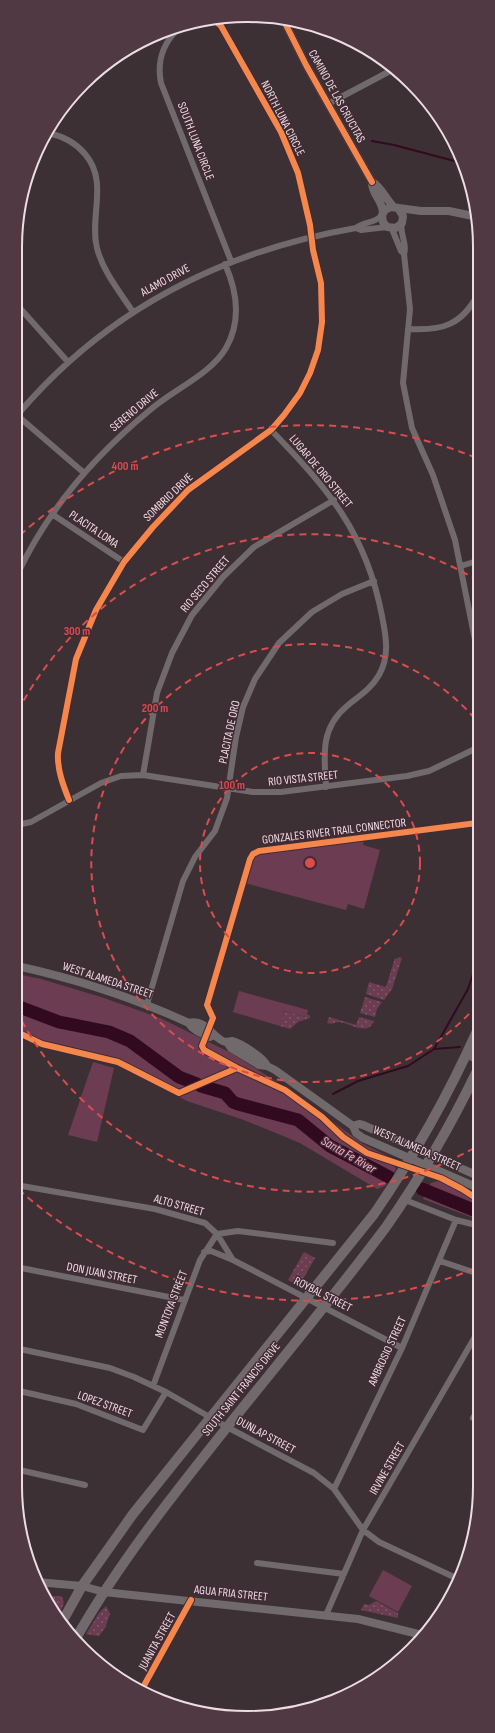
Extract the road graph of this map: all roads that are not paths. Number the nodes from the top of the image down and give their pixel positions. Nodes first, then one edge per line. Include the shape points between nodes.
1 (219, 24) edge
2 (286, 25) edge
3 (173, 35) edge
4 (388, 72) edge
5 (328, 104) junction
6 (53, 134) edge
7 (372, 182) junction
8 (396, 208) junction
9 (421, 211) junction
10 (382, 214) junction
11 (471, 215) edge
12 (402, 222) junction
13 (356, 228) junction
14 (390, 228) junction
15 (312, 237) junction
16 (404, 254) junction
17 (228, 262) junction
18 (473, 302) edge
19 (22, 310) edge
20 (133, 312) junction
21 (409, 329) junction
22 (68, 362) junction
23 (22, 410) edge
24 (22, 420) edge
25 (271, 430) junction
26 (83, 472) junction
27 (334, 500) junction
28 (52, 514) junction
29 (124, 562) junction
30 (473, 562) edge
31 (22, 565) edge
32 (461, 566) junction
33 (374, 581) junction
34 (473, 629) edge
35 (473, 750) edge
36 (143, 775) junction
37 (326, 787) junction
38 (229, 788) junction
39 (69, 800) junction
40 (22, 824) edge
41 (22, 967) edge
42 (147, 1004) junction
43 (473, 1038) edge
44 (466, 1055) junction
45 (473, 1058) edge
46 (473, 1079) edge
47 (353, 1126) junction
48 (416, 1149) junction
49 (432, 1156) junction
50 (410, 1159) junction
51 (426, 1166) junction
52 (473, 1174) edge
53 (22, 1186) edge
54 (473, 1186) edge
55 (405, 1200) junction
56 (456, 1220) junction
57 (473, 1224) edge
58 (217, 1234) junction
59 (333, 1243) dead end
60 (204, 1252) junction
61 (233, 1260) junction
62 (440, 1261) junction
63 (22, 1268) edge
64 (473, 1272) edge
65 (307, 1298) junction
66 (184, 1300) junction
67 (324, 1306) junction
68 (473, 1340) edge
69 (402, 1348) junction
70 (22, 1349) edge
71 (153, 1386) junction
72 (22, 1392) edge
73 (166, 1392) junction
74 (210, 1417) junction
75 (227, 1427) junction
76 (22, 1471) edge
77 (85, 1485) dead end
78 (334, 1489) junction
79 (364, 1530) junction
80 (257, 1563) dead end
81 (344, 1574) junction
82 (454, 1577) edge
83 (44, 1583) edge
84 (82, 1586) junction
85 (104, 1592) junction
86 (191, 1600) junction
87 (326, 1615) junction
88 (65, 1617) edge
89 (78, 1634) edge
90 (417, 1634) edge
91 (144, 1686) edge

1 - 15 street, NORTH LUNA CIRCLE via 281,132 295,162
2 - 5 street, CAMINO DE LAS CRUCITAS
3 - 17 street, SOUTH LUNA CIRCLE via 163,51 159,67 161,83
4 - 5 street
5 - 7 street, CAMINO DE LAS CRUCITAS
6 - 20 street via 75,143 91,162 97,180 95,230 99,256
7 - 8 street, CAMINO DE LAS CRUCITAS
7 - 10 street, CAMINO DE LAS CRUCITAS via 382,205
8 - 9 street
8 - 10 street via 387,208
8 - 12 street via 402,213
9 - 11 street via 449,211
9 - 12 street
10 - 13 street, ALAMO DRIVE via 378,220
10 - 14 street via 382,222
12 - 14 street via 398,227
12 - 16 street via 401,230 406,250
13 - 14 street, ALAMO DRIVE
13 - 15 street, ALAMO DRIVE
14 - 16 street
15 - 17 street, ALAMO DRIVE
15 - 25 street, SOMBRIO DRIVE via 322,292 322,322 318,350 300,393
16 - 21 street via 410,300
17 - 20 street, ALAMO DRIVE
17 - 26 street, SERENO DRIVE via 237,314 234,330 222,355 209,368 135,422
18 - 21 street via 466,312 449,325 431,330
19 - 22 street
20 - 22 street, ALAMO DRIVE
21 - 32 street via 404,383 412,428 438,489
22 - 23 street, ALAMO DRIVE
24 - 26 street
25 - 27 street, LUGAR DE ORO STREET
25 - 29 street, SOMBRIO DRIVE via 188,490 152,527
26 - 28 street, SERENO DRIVE
27 - 33 street, LUGAR DE ORO STREET via 347,519
27 - 36 street, RIO SECO STREET via 254,547 223,577 192,615 172,653 157,693
28 - 29 street, PLACITA LOMA
28 - 31 street, SERENO DRIVE
29 - 39 street, SOMBRIO DRIVE via 96,610 76,659 64,713 58,760
30 - 32 street
32 - 34 street
33 - 37 street, LUGAR DE ORO STREET via 387,644 385,660 370,688 342,711 329,729 324,751
33 - 38 street, PLACITA DE ORO via 342,594 312,612 279,642 255,679 243,707
35 - 37 street, RIO VISTA STREET via 429,771
36 - 38 street, RIO VISTA STREET
36 - 39 street, RIO VISTA STREET via 114,777
37 - 38 street, RIO VISTA STREET via 266,793
38 - 42 street, PLACITA DE ORO via 215,831 183,880
39 - 40 street, RIO VISTA STREET via 35,820
41 - 42 street, WEST ALAMEDA STREET via 82,982
42 - 47 street, WEST ALAMEDA STREET via 189,1023 196,1022 209,1028 214,1035 227,1042 235,1042 263,1058 267,1066
43 - 44 highway, SOUTH SAINT FRANCIS DRIVE
44 - 45 street
44 - 48 highway, SOUTH SAINT FRANCIS DRIVE
46 - 49 highway, SOUTH SAINT FRANCIS DRIVE
47 - 48 street, WEST ALAMEDA STREET via 363,1125
47 - 50 street, WEST ALAMEDA STREET via 356,1133 367,1140
48 - 49 street, WEST ALAMEDA STREET
48 - 50 highway, SOUTH SAINT FRANCIS DRIVE
49 - 51 highway, SOUTH SAINT FRANCIS DRIVE
49 - 52 street, WEST ALAMEDA STREET
50 - 51 street, WEST ALAMEDA STREET
50 - 65 highway, SOUTH SAINT FRANCIS DRIVE via 374,1214
51 - 54 street, WEST ALAMEDA STREET
51 - 55 highway, SOUTH SAINT FRANCIS DRIVE
53 - 58 street, ALTO STREET via 155,1209 205,1223
55 - 56 street
55 - 67 highway, SOUTH SAINT FRANCIS DRIVE
56 - 57 street
56 - 62 street, AMBROSIO STREET
58 - 59 street via 238,1231
58 - 60 street, MONTOYA STREET
58 - 61 street
60 - 61 street, ROYBAL STREET via 211,1251
60 - 66 street, MONTOYA STREET
61 - 65 street, ROYBAL STREET
62 - 64 street
62 - 69 street, AMBROSIO STREET
63 - 66 street, DON JUAN STREET
65 - 67 street, ROYBAL STREET
65 - 74 highway, SOUTH SAINT FRANCIS DRIVE
66 - 71 street, MONTOYA STREET
67 - 69 street, ROYBAL STREET
67 - 75 highway, SOUTH SAINT FRANCIS DRIVE
68 - 79 street, IRVINE STREET
69 - 78 street, AMBROSIO STREET
70 - 71 street, DUNLAP STREET via 110,1368
71 - 73 street, DUNLAP STREET
72 - 73 street, LOPEZ STREET via 76,1404 144,1430
73 - 74 street, DUNLAP STREET
74 - 75 street, DUNLAP STREET
74 - 84 highway, SOUTH SAINT FRANCIS DRIVE via 133,1514
75 - 78 street, DUNLAP STREET via 314,1472
75 - 85 highway, SOUTH SAINT FRANCIS DRIVE via 181,1484
76 - 77 street
78 - 79 street, DUNLAP STREET
79 - 81 street, IRVINE STREET
79 - 82 street, DUNLAP STREET via 379,1542
80 - 81 street
81 - 87 street, IRVINE STREET
83 - 84 street, AGUA FRIA STREET
84 - 85 street, AGUA FRIA STREET
84 - 88 highway, SOUTH SAINT FRANCIS DRIVE
85 - 86 street, AGUA FRIA STREET
85 - 89 highway, SOUTH SAINT FRANCIS DRIVE
86 - 87 street, AGUA FRIA STREET
86 - 91 street, JUANITA STREET
87 - 90 street, AGUA FRIA STREET via 358,1619

